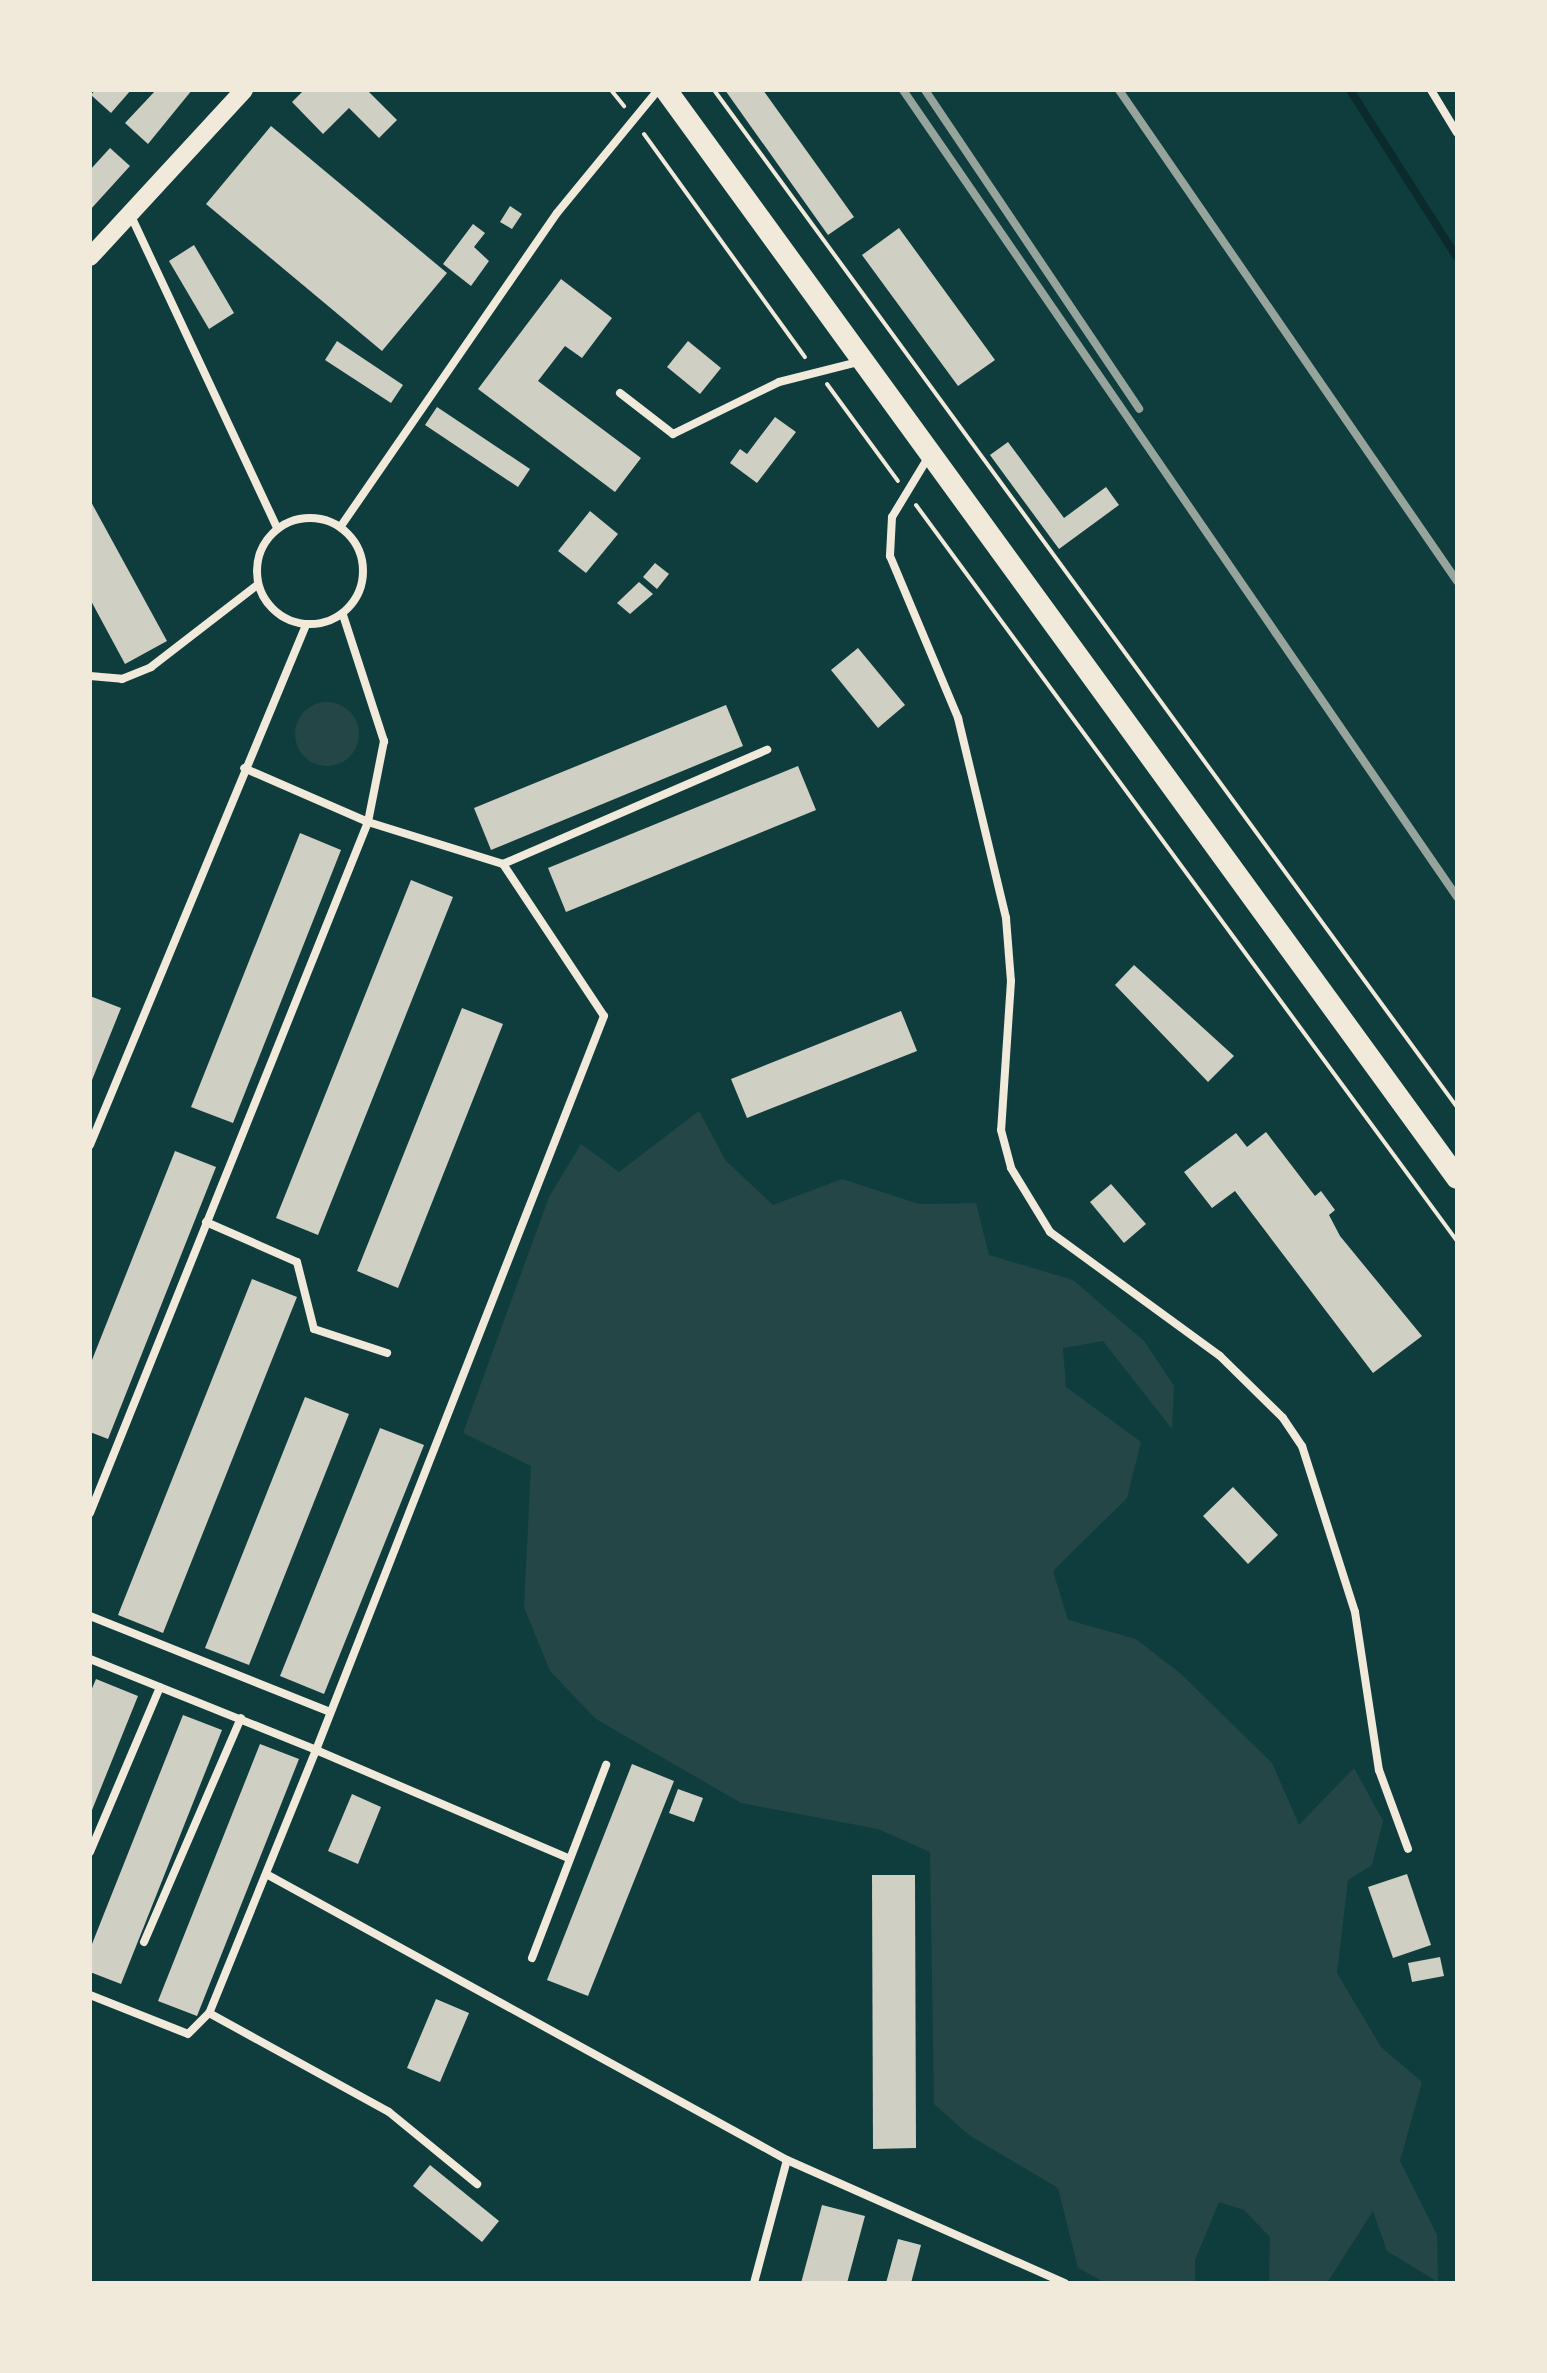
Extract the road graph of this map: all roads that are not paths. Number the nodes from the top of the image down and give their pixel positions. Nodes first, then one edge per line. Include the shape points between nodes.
1 (244, 90) edge
2 (658, 90) edge
3 (666, 90) edge
4 (1431, 90) edge
5 (1457, 133) edge
6 (131, 216) junction
7 (90, 258) edge
8 (862, 360) junction
9 (620, 393) dead end
10 (929, 456) junction
11 (341, 526) junction
12 (276, 527) junction
13 (257, 585) junction
14 (343, 614) junction
15 (306, 625) junction
16 (90, 676) edge
17 (767, 750) dead end
18 (244, 768) junction
19 (368, 822) junction
20 (503, 864) junction
21 (90, 1145) edge
22 (1457, 1178) edge
23 (206, 1222) junction
24 (386, 1353) dead end
25 (90, 1471) edge
26 (103, 1476) junction
27 (90, 1514) edge
28 (90, 1616) edge
29 (90, 1659) edge
30 (160, 1687) junction
31 (328, 1710) junction
32 (241, 1718) junction
33 (316, 1750) junction
34 (606, 1765) dead end
35 (1408, 1848) dead end
36 (90, 1852) edge
37 (566, 1857) junction
38 (268, 1874) junction
39 (144, 1942) dead end
40 (532, 1958) dead end
41 (90, 1995) edge
42 (209, 2013) junction
43 (787, 2160) junction
44 (477, 2184) dead end
45 (754, 2283) edge
46 (1065, 2283) edge

1 - 6 street
2 - 11 lane via 418,406
3 - 8 main road
4 - 5 lane
6 - 7 street
6 - 12 lane
8 - 9 lane via 779,382 673,434
8 - 10 main road
10 - 22 main road
10 - 35 lane via 892,518 890,556 958,718 1006,918 1011,981 1001,1130 1011,1168 1050,1232 1082,1260 1174,1317 1283,1418 1302,1446 1354,1612 1378,1770
11 - 12 lane via 309,516
11 - 14 lane via 362,552 363,587
12 - 13 lane via 257,555
13 - 15 lane via 278,616
13 - 16 lane via 152,667 122,679
14 - 15 lane
14 - 19 lane via 384,741
15 - 18 lane
17 - 20 lane
18 - 19 lane
18 - 21 lane
19 - 20 lane
19 - 23 lane
20 - 31 lane via 604,1016
23 - 24 lane via 297,1262 314,1329
23 - 26 lane
25 - 26 lane
26 - 27 lane
28 - 31 lane
29 - 30 lane
30 - 32 lane
30 - 36 lane
31 - 33 lane
32 - 33 lane
32 - 39 lane
33 - 37 lane
33 - 38 lane
34 - 37 lane
37 - 40 lane
38 - 42 lane
38 - 43 lane
41 - 42 lane via 188,2034
42 - 44 lane via 389,2112
43 - 45 lane
43 - 46 lane

